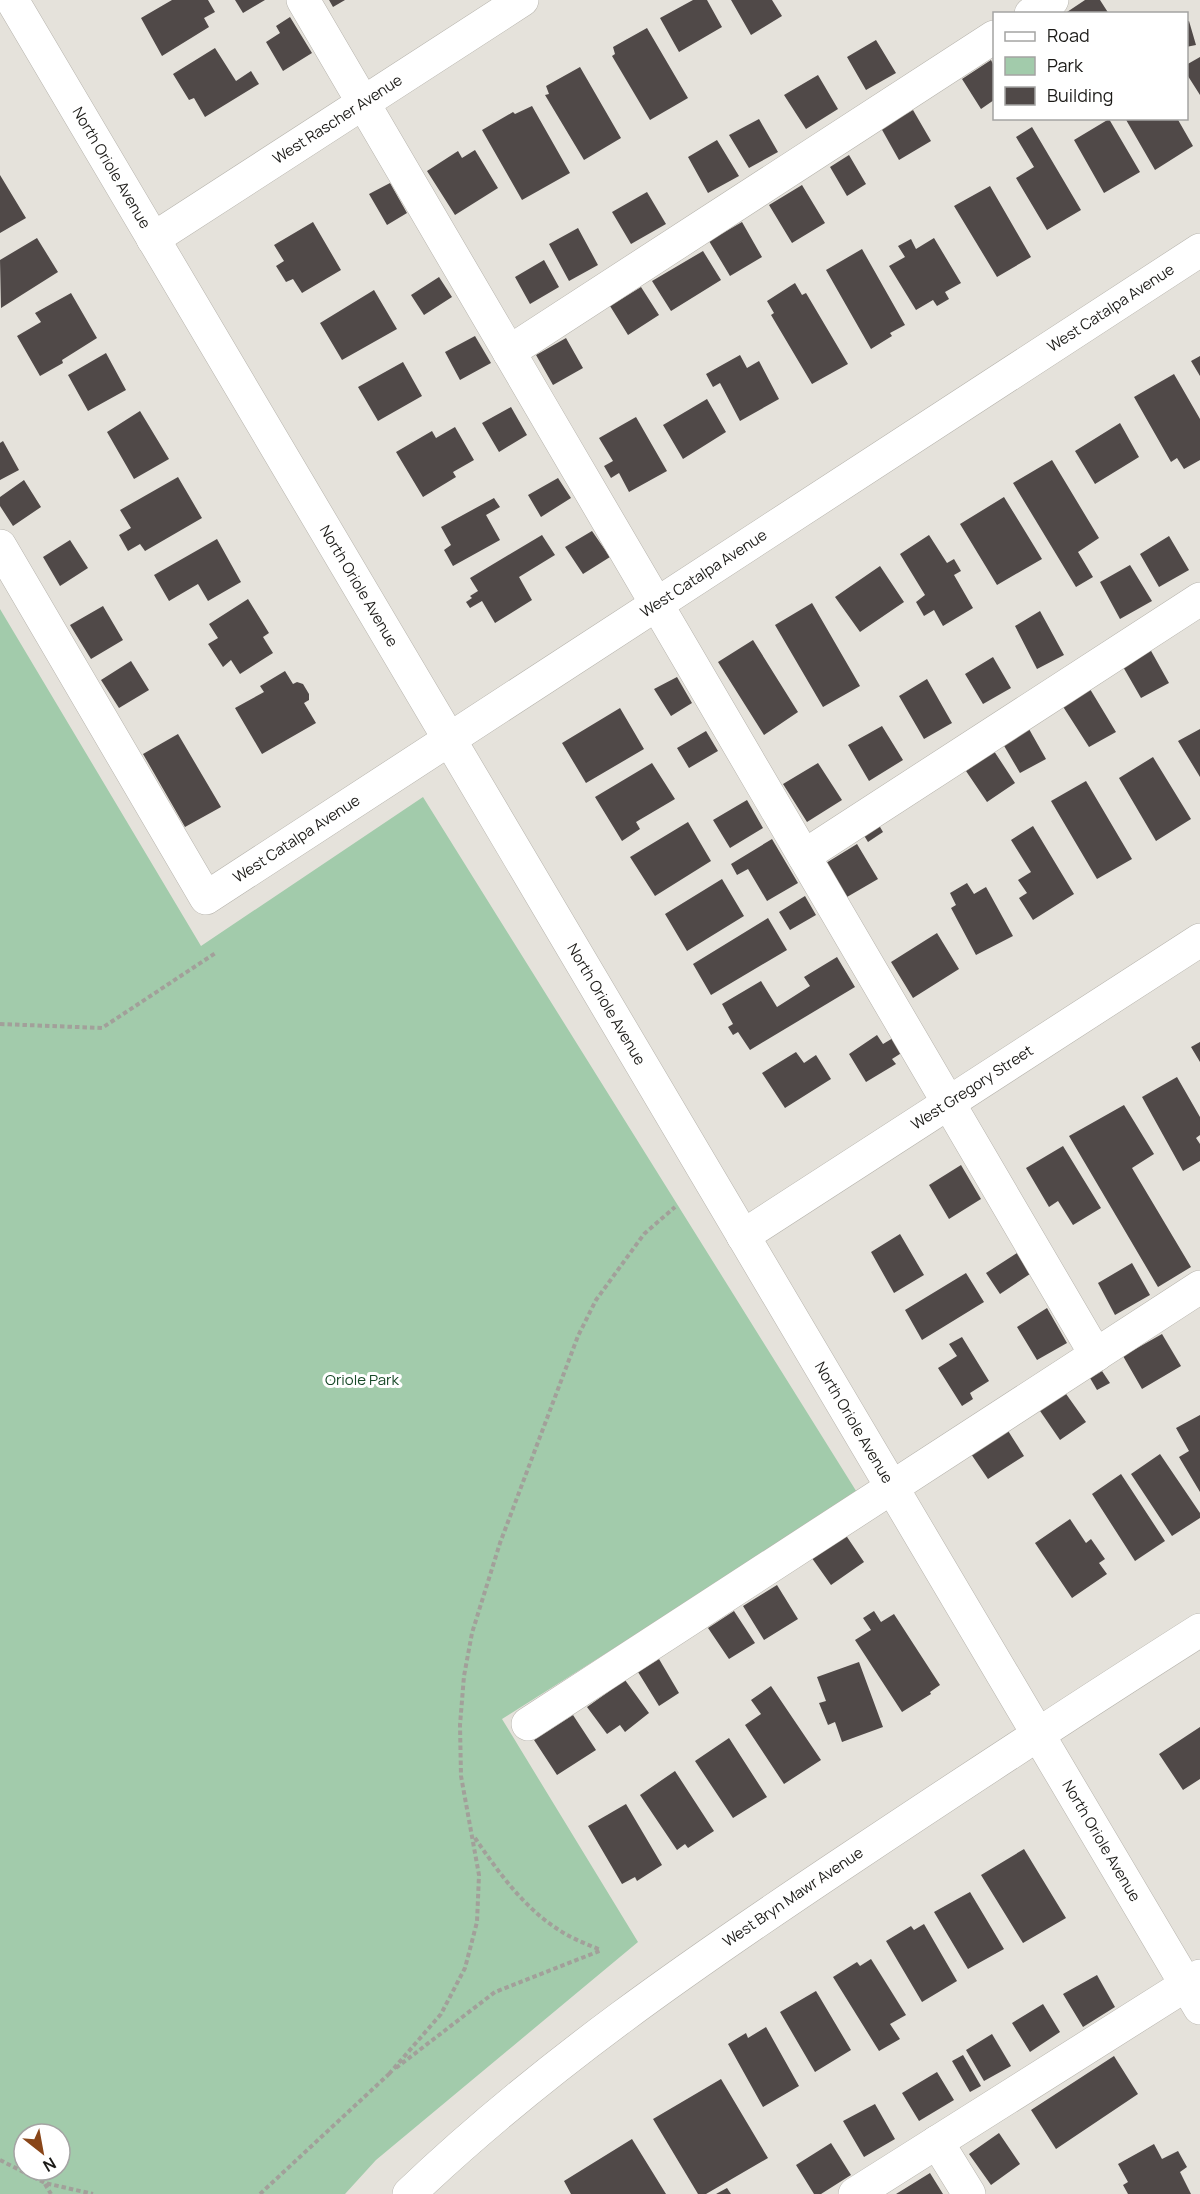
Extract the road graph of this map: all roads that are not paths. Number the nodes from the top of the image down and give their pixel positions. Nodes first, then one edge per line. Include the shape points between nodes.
1 (12, 0) edge
2 (303, 0) edge
3 (522, 0) edge
4 (1052, 0) edge
5 (1034, 12) edge
6 (993, 38) edge
7 (363, 103) junction
8 (153, 239) junction
9 (1200, 250) edge
10 (509, 352) junction
11 (0, 546) edge
12 (1200, 599) edge
13 (657, 604) junction
14 (449, 740) junction
15 (804, 856) junction
16 (1200, 940) edge
17 (948, 1102) junction
18 (743, 1236) junction
19 (1200, 1287) edge
20 (1096, 1355) junction
21 (891, 1486) junction
22 (1200, 1630) edge
23 (528, 1724) dead end
24 (1037, 1734) junction
25 (1195, 1990) edge
26 (937, 2142) junction
27 (409, 2194) edge
28 (855, 2194) edge
29 (969, 2194) edge

1 - 8 street, North Oriole Avenue
2 - 7 street
3 - 7 street, West Rascher Avenue
4 - 5 street
6 - 10 street
7 - 8 street, West Rascher Avenue
7 - 10 street
8 - 14 street, North Oriole Avenue
9 - 13 street, West Catalpa Avenue
10 - 13 street
11 - 14 street, West Catalpa Avenue via 207,898
12 - 15 street
13 - 14 street, West Catalpa Avenue
13 - 15 street
14 - 18 street, North Oriole Avenue
15 - 17 street
16 - 17 street, West Gregory Street
17 - 18 street, West Gregory Street
17 - 20 street
18 - 21 street, North Oriole Avenue
19 - 20 street
20 - 21 street
21 - 23 street
21 - 24 street, North Oriole Avenue
22 - 24 street, West Bryn Mawr Avenue
24 - 25 street, North Oriole Avenue
24 - 27 street, West Bryn Mawr Avenue via 746,1928 554,2067
25 - 26 street
26 - 28 street
26 - 29 street

